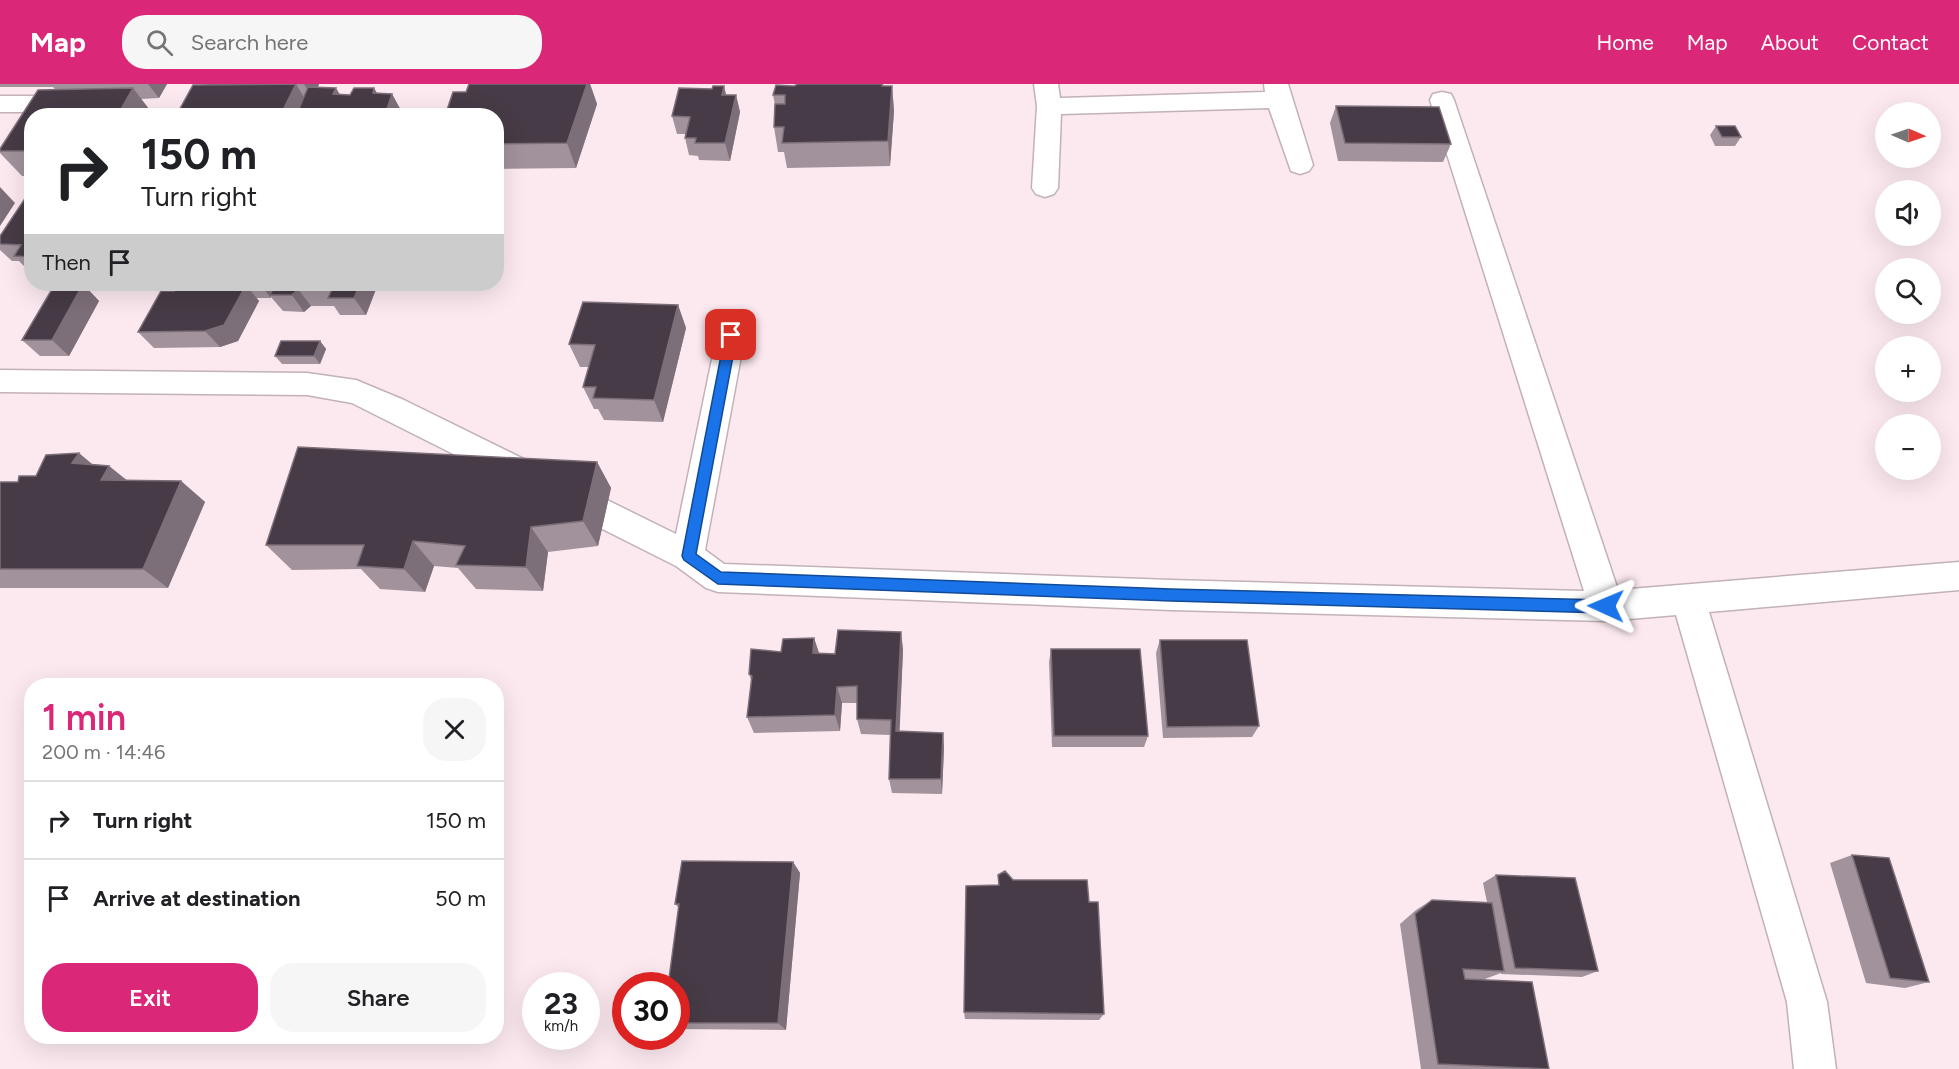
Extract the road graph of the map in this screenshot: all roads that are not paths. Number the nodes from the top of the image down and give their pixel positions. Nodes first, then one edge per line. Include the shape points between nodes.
1 (1277, 92) edge
2 (1048, 95) edge
3 (1442, 100) dead end
4 (0, 104) edge
5 (33, 104) edge
6 (1300, 165) dead end
7 (1045, 188) dead end
8 (731, 335) dead end
9 (0, 381) edge
10 (688, 556) junction
11 (1959, 576) edge
12 (1688, 599) junction
13 (1606, 606) junction
14 (1815, 1069) edge

1 - 2 street
1 - 6 street
2 - 7 street
3 - 13 street
4 - 5 street
8 - 10 street
9 - 10 street via 307,384 356,392
10 - 13 street via 718,578
11 - 12 street
12 - 13 street
12 - 14 street via 1807,1002

